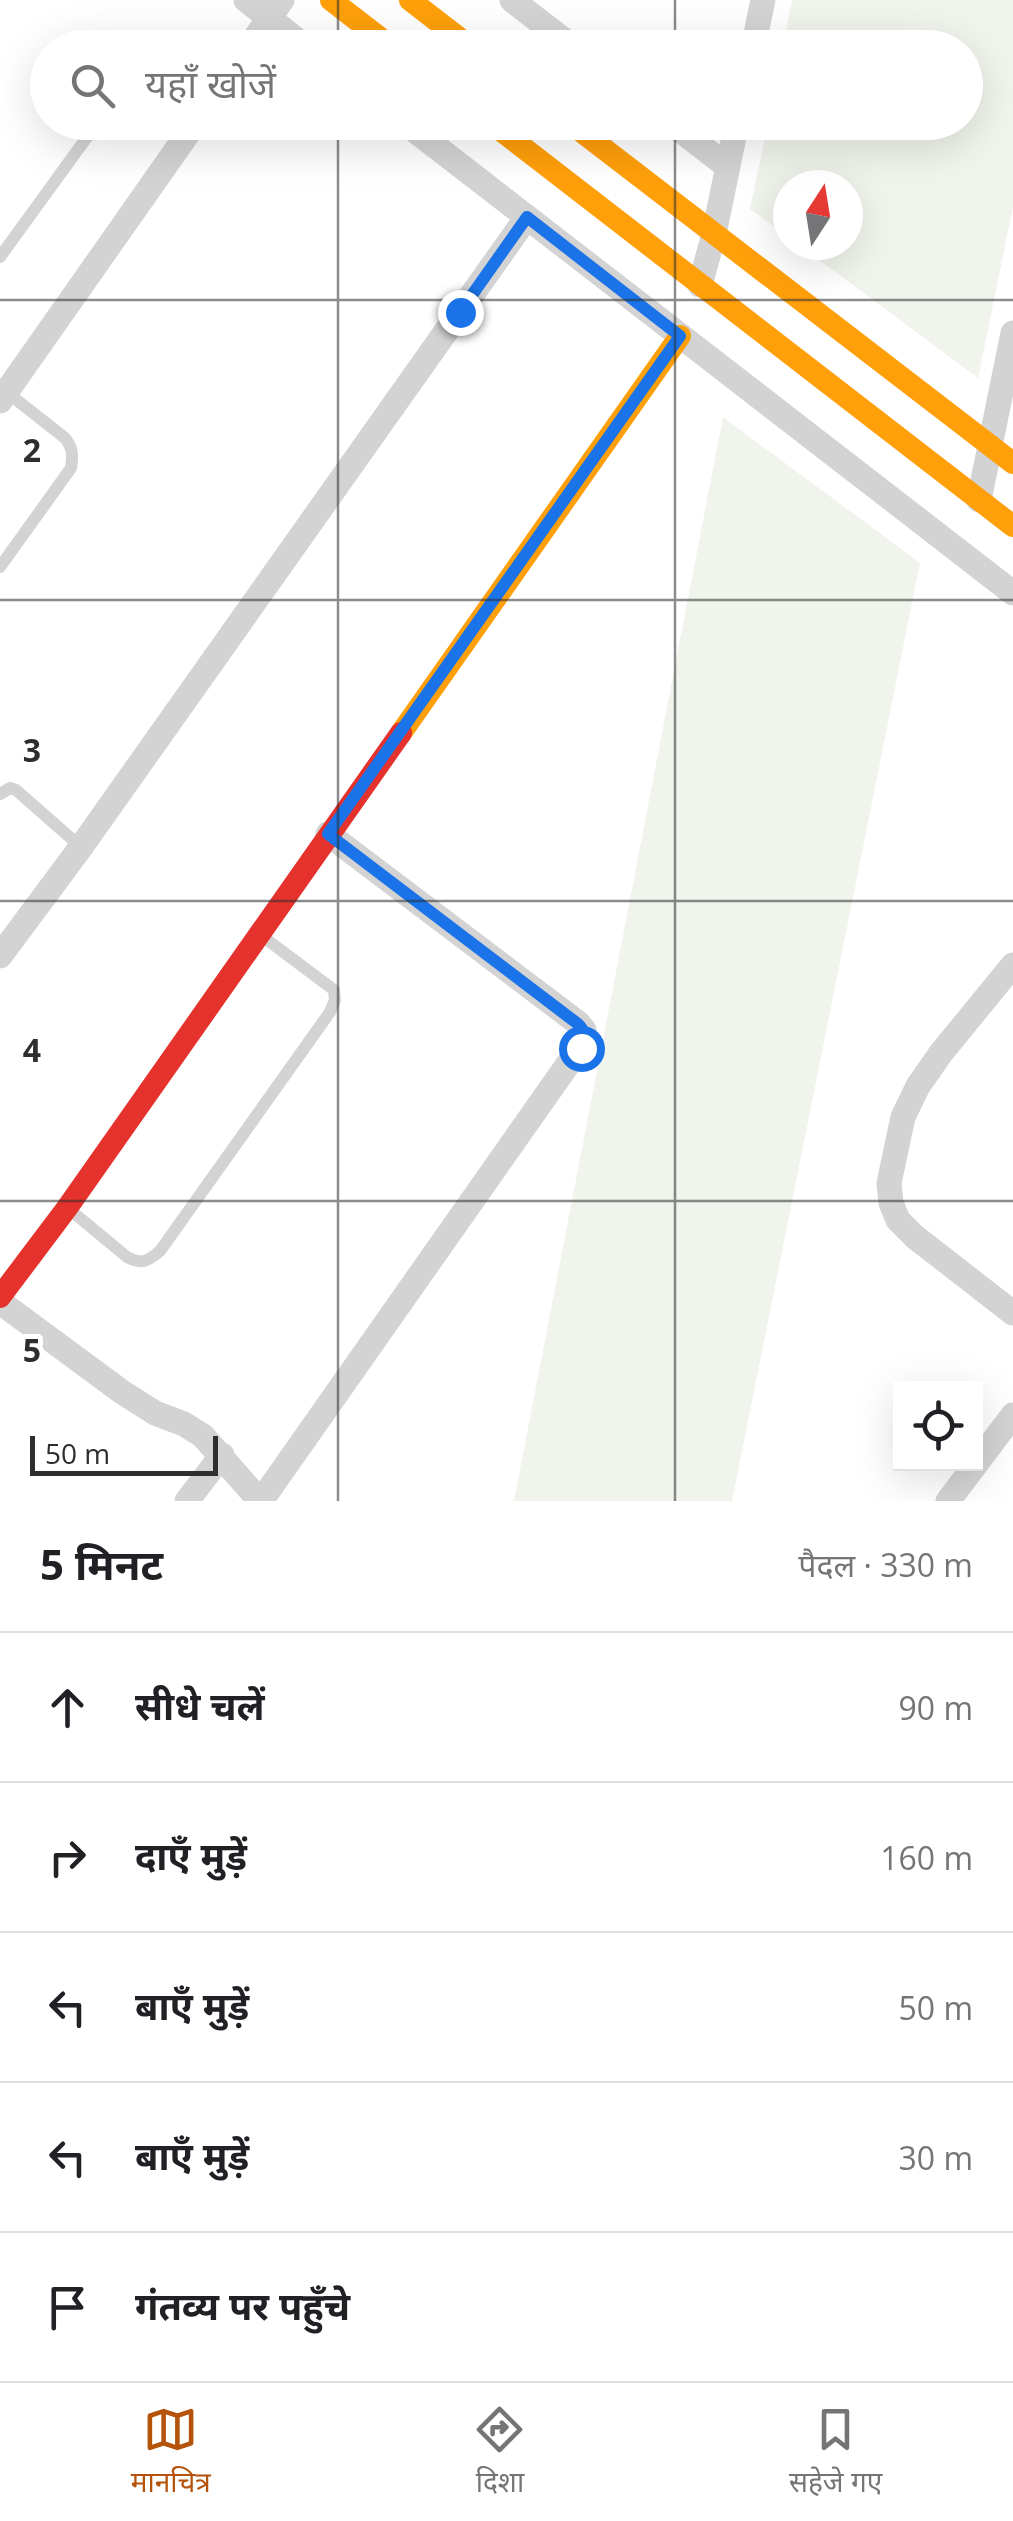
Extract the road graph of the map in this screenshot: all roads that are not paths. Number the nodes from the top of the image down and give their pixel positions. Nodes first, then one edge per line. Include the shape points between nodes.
1 (246, 0) edge
2 (331, 0) edge
3 (410, 0) edge
4 (512, 0) edge
5 (763, 0) edge
6 (276, 9) edge
7 (261, 30) edge
8 (293, 30) edge
9 (370, 30) edge
10 (449, 30) edge
11 (551, 30) edge
12 (757, 30) edge
13 (85, 140) edge
14 (183, 140) edge
15 (427, 140) edge
16 (513, 140) edge
17 (593, 140) edge
18 (693, 140) edge
19 (734, 140) edge
20 (728, 167) junction
21 (527, 217) junction
22 (714, 234) junction
23 (0, 257) edge
24 (700, 285) junction
25 (1013, 333) edge
26 (680, 336) junction
27 (1008, 386) edge
28 (2, 394) edge
29 (990, 445) junction
30 (1013, 463) edge
31 (979, 500) junction
32 (1013, 526) edge
33 (0, 567) edge
34 (1013, 593) edge
35 (0, 794) edge
36 (328, 834) junction
37 (81, 847) junction
38 (260, 935) junction
39 (0, 956) edge
40 (1013, 965) edge
41 (67, 1208) junction
42 (0, 1300) edge
43 (1013, 1313) edge
44 (1013, 1415) edge
45 (222, 1455) junction
46 (186, 1501) edge
47 (261, 1501) edge
48 (948, 1501) edge

1 - 6 street
2 - 9 street
3 - 10 street
4 - 11 street
5 - 12 street
6 - 7 street
6 - 8 street
13 - 23 lane
14 - 28 street
15 - 21 street
16 - 24 street
17 - 22 street
18 - 20 street
19 - 20 street
20 - 22 street
21 - 26 street
21 - 37 street
22 - 24 street
22 - 29 street
24 - 31 street
25 - 27 street
26 - 34 street
26 - 36 street
27 - 29 street
28 - 33 lane via 65,438 73,457 72,468
29 - 30 street
29 - 31 street
31 - 32 street
35 - 37 lane via 16,790
36 - 38 street
36 - 47 street via 578,1024 585,1040
37 - 39 street
38 - 41 street
38 - 41 lane via 334,990 330,1012 147,1261 127,1257
40 - 43 street via 918,1086 903,1117 889,1184 898,1220
41 - 42 street
42 - 45 street via 122,1392 184,1424
44 - 48 street
45 - 46 street
45 - 47 street

